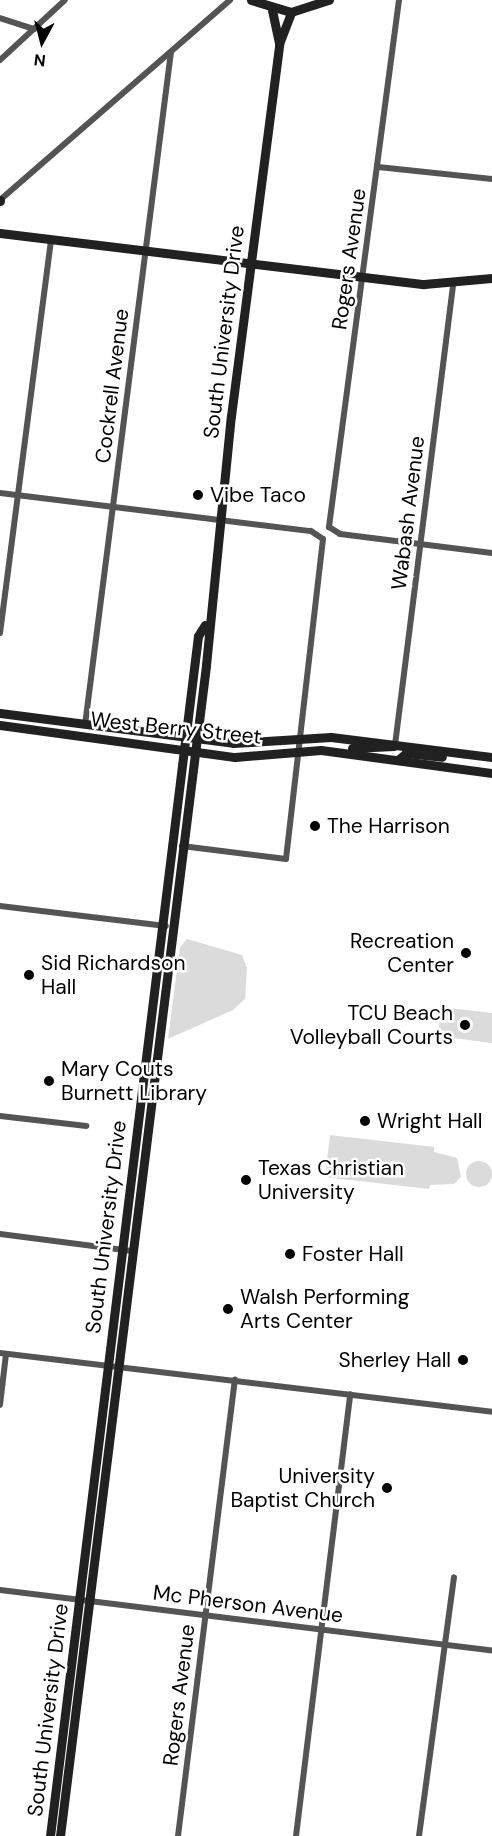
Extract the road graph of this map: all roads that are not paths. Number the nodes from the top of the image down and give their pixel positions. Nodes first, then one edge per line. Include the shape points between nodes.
1 (65, 0) edge
2 (230, 0) edge
3 (250, 0) edge
4 (329, 0) edge
5 (399, 0) edge
6 (272, 10) junction
7 (291, 12) junction
8 (0, 18) edge
9 (34, 29) junction
10 (279, 44) junction
11 (171, 52) junction
12 (0, 60) edge
13 (378, 167) junction
14 (492, 179) edge
15 (0, 200) edge
16 (0, 233) edge
17 (51, 239) junction
18 (146, 251) junction
19 (251, 264) junction
20 (364, 277) junction
21 (492, 278) edge
22 (453, 285) junction
23 (0, 493) edge
24 (18, 495) junction
25 (113, 507) junction
26 (218, 520) junction
27 (420, 544) junction
28 (492, 553) edge
29 (206, 625) junction
30 (0, 633) edge
31 (0, 713) edge
32 (0, 725) edge
33 (85, 725) junction
34 (46, 732) junction
35 (186, 738) junction
36 (298, 738) junction
37 (196, 739) junction
38 (395, 745) junction
39 (189, 751) junction
40 (332, 751) junction
41 (298, 752) junction
42 (452, 752) junction
43 (248, 757) junction
44 (492, 757) edge
45 (398, 760) junction
46 (492, 773) edge
47 (182, 846) junction
48 (0, 906) edge
49 (162, 926) junction
50 (172, 927) junction
51 (0, 1116) edge
52 (86, 1126) dead end
53 (0, 1234) edge
54 (121, 1249) junction
55 (132, 1251) junction
56 (3, 1354) edge
57 (113, 1366) junction
58 (235, 1380) junction
59 (350, 1394) junction
60 (0, 1405) edge
61 (492, 1412) edge
62 (454, 1577) dead end
63 (0, 1590) edge
64 (84, 1600) junction
65 (206, 1615) junction
66 (321, 1629) junction
67 (444, 1644) junction
68 (492, 1650) edge
69 (50, 1836) edge
70 (60, 1836) edge
71 (178, 1836) edge
72 (296, 1836) edge
73 (419, 1836) edge

1 - 9 street
2 - 11 street
3 - 6 main road
4 - 7 main road
5 - 13 street, Rogers Avenue
6 - 7 main road
6 - 10 main road, South University Drive
7 - 10 main road, South University Drive
8 - 9 street
9 - 12 street
10 - 19 main road, South University Drive
11 - 15 street
11 - 18 street, Cockrell Avenue
13 - 14 street
13 - 20 street, Rogers Avenue
16 - 17 main road
17 - 18 main road
17 - 24 street
18 - 19 main road
18 - 25 street, Cockrell Avenue
19 - 20 main road
19 - 26 main road, South University Drive
20 - 22 main road
20 - 27 street, Rogers Avenue via 329,523 340,534
21 - 22 main road
22 - 27 street, Wabash Avenue
23 - 24 street
24 - 25 street
24 - 30 street
25 - 26 street
25 - 33 street, Cockrell Avenue
26 - 29 main road, South University Drive
26 - 36 street via 311,531 322,539
27 - 28 street
27 - 38 street, Wabash Avenue
29 - 35 main road, South University Drive via 198,636
29 - 37 main road, South University Drive
31 - 33 main road, West Berry Street
32 - 34 main road, West Berry Street
33 - 34 main road
33 - 35 main road, West Berry Street
34 - 39 main road, West Berry Street
35 - 37 main road, West Berry Street
35 - 39 main road, South University Drive
36 - 37 main road, West Berry Street via 250,744
36 - 38 main road, West Berry Street
36 - 41 street
36 - 43 main road via 292,746
37 - 39 main road, South University Drive
38 - 40 main road via 382,751
38 - 42 main road, West Berry Street
39 - 43 main road, West Berry Street
39 - 47 main road, South University Drive
39 - 49 main road, South University Drive
40 - 41 main road, West Berry Street
40 - 45 main road, West Berry Street
41 - 43 main road, West Berry Street
41 - 47 street via 286,859
42 - 44 main road, West Berry Street
42 - 45 main road via 442,757 406,753
45 - 46 main road, West Berry Street
47 - 50 main road, South University Drive
48 - 49 street
49 - 50 street
49 - 54 main road, South University Drive
50 - 55 main road, South University Drive
51 - 52 street
53 - 54 street
54 - 55 street
54 - 57 main road, South University Drive
55 - 57 main road, South University Drive
56 - 57 street
56 - 60 street
57 - 58 street
57 - 64 main road, South University Drive
58 - 59 street
58 - 65 street, Rogers Avenue
59 - 61 street
59 - 66 street
62 - 67 street
63 - 64 street, Mc Pherson Avenue
64 - 65 street, Mc Pherson Avenue
64 - 69 main road, South University Drive
64 - 70 main road, South University Drive
65 - 66 street, Mc Pherson Avenue
65 - 71 street, Rogers Avenue
66 - 67 street, Mc Pherson Avenue
66 - 72 street
67 - 68 street, Mc Pherson Avenue
67 - 73 street

